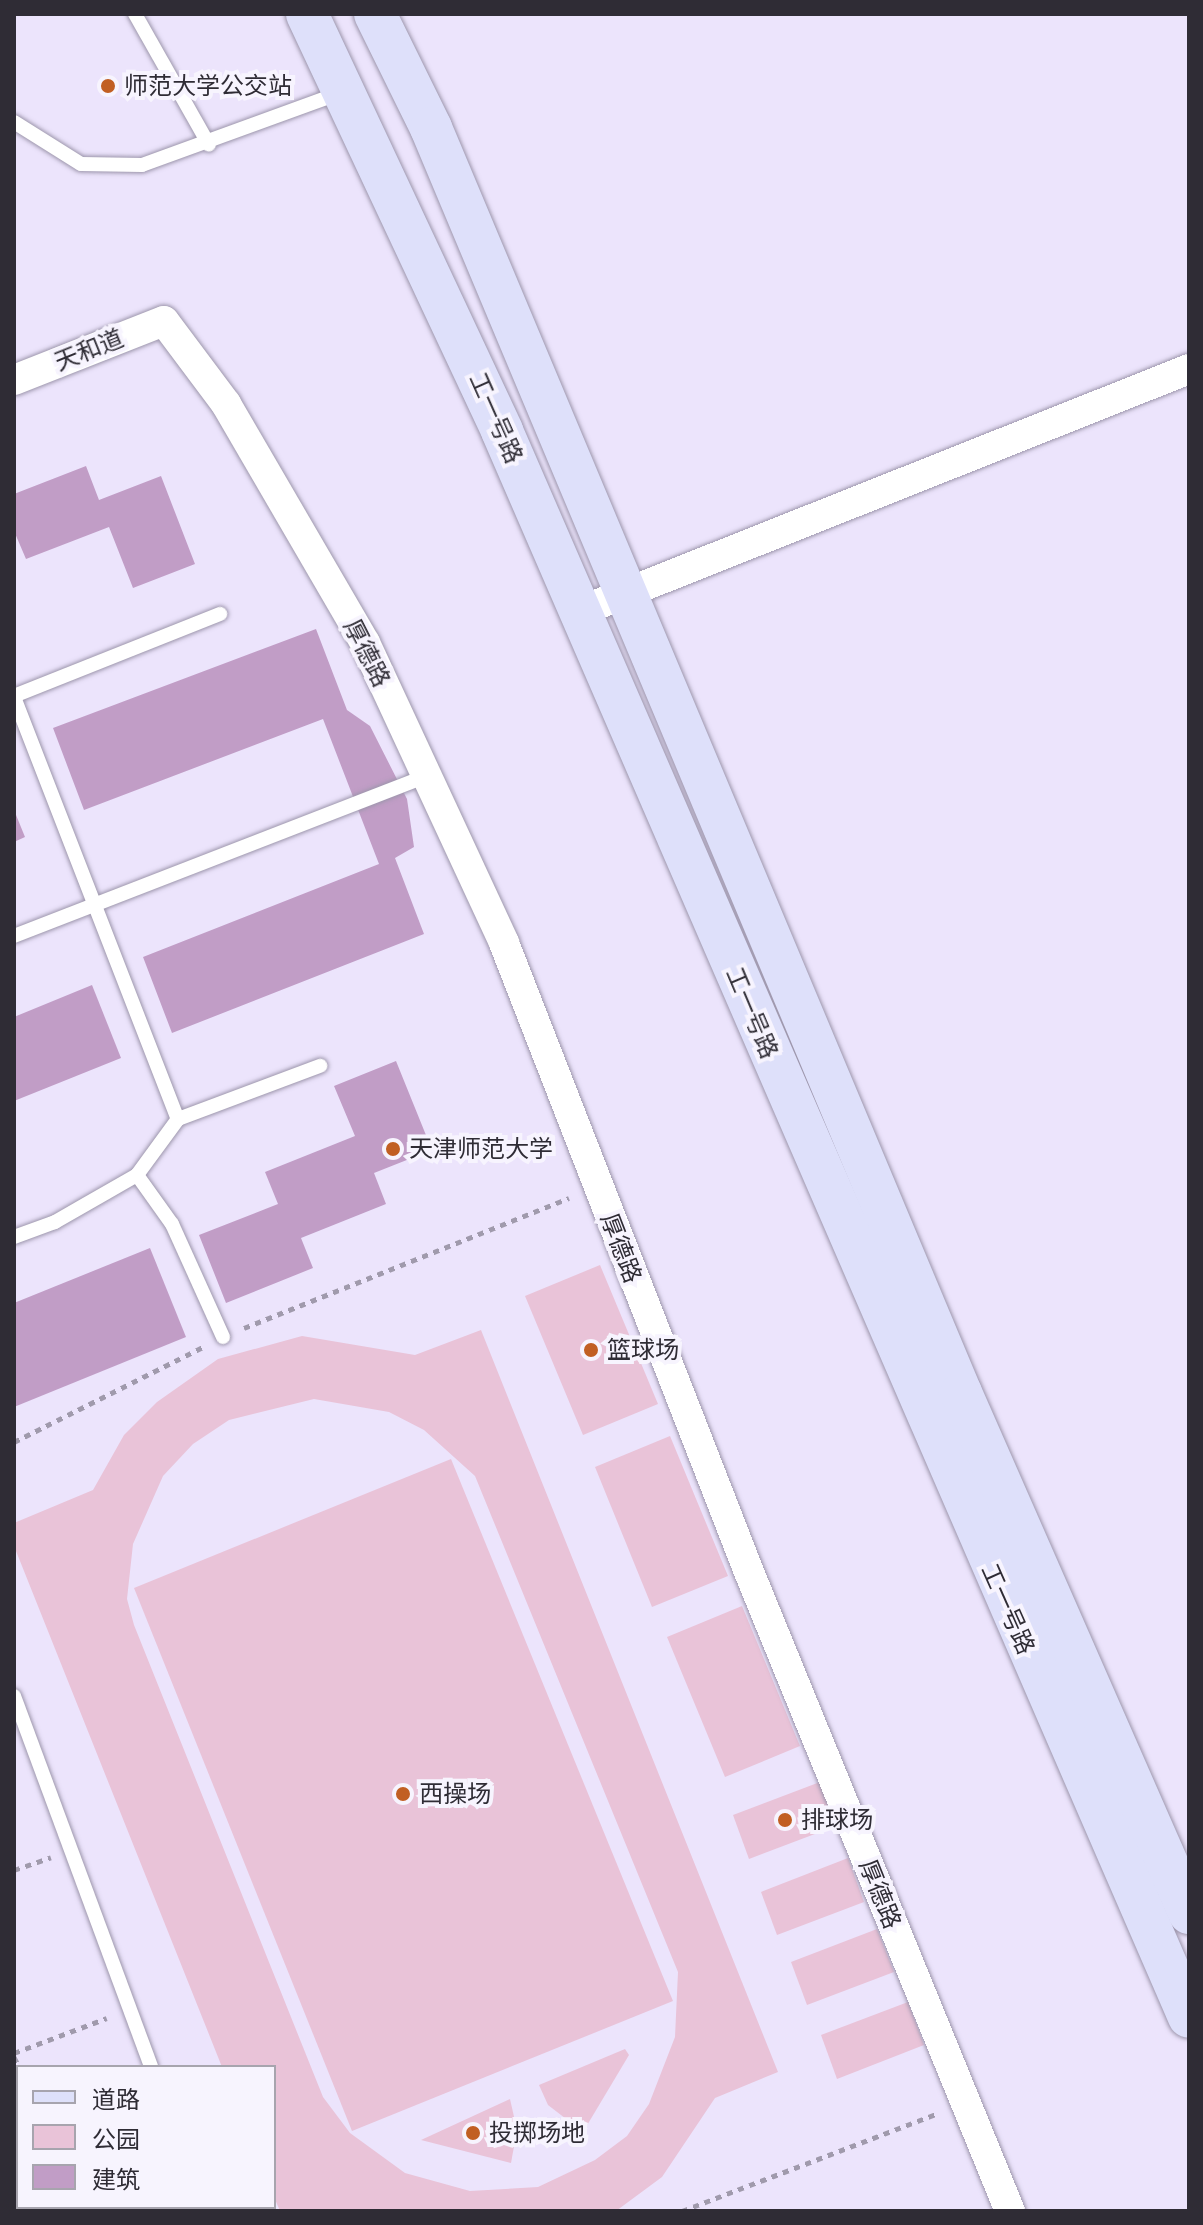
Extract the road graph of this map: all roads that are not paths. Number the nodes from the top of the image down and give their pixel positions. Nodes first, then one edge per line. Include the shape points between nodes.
1 (135, 14) edge
2 (307, 14) edge
3 (375, 14) edge
4 (347, 90) junction
5 (14, 122) edge
6 (209, 145) junction
7 (164, 321) joint
8 (1189, 369) edge
9 (14, 380) edge
10 (624, 595) junction
11 (581, 611) junction
12 (220, 614) dead end
13 (14, 697) edge
14 (426, 776) junction
15 (95, 905) junction
16 (14, 936) edge
17 (320, 1066) dead end
18 (178, 1119) junction
19 (137, 1175) junction
20 (14, 1237) edge
21 (223, 1337) road end
22 (14, 1696) edge
23 (1189, 1913) edge
24 (1189, 2017) edge
25 (150, 2065) edge
26 (1010, 2211) edge

1 - 6 lane
2 - 4 main road, 工一号路
3 - 10 main road, 工一号路 via 431,128
4 - 6 lane
4 - 11 main road, 工一号路
5 - 6 lane via 81,164 142,165
7 - 9 street, 天和道
7 - 14 street, 厚德路 via 226,404 365,643
8 - 10 street
10 - 11 street
10 - 23 main road, 工一号路
11 - 24 main road, 工一号路 via 938,1449
12 - 13 lane
13 - 15 lane
14 - 15 lane
14 - 26 street, 厚德路 via 504,943
15 - 16 lane
15 - 18 lane
17 - 18 lane
18 - 19 lane
19 - 20 lane via 55,1222
19 - 21 lane via 172,1224
22 - 25 lane

